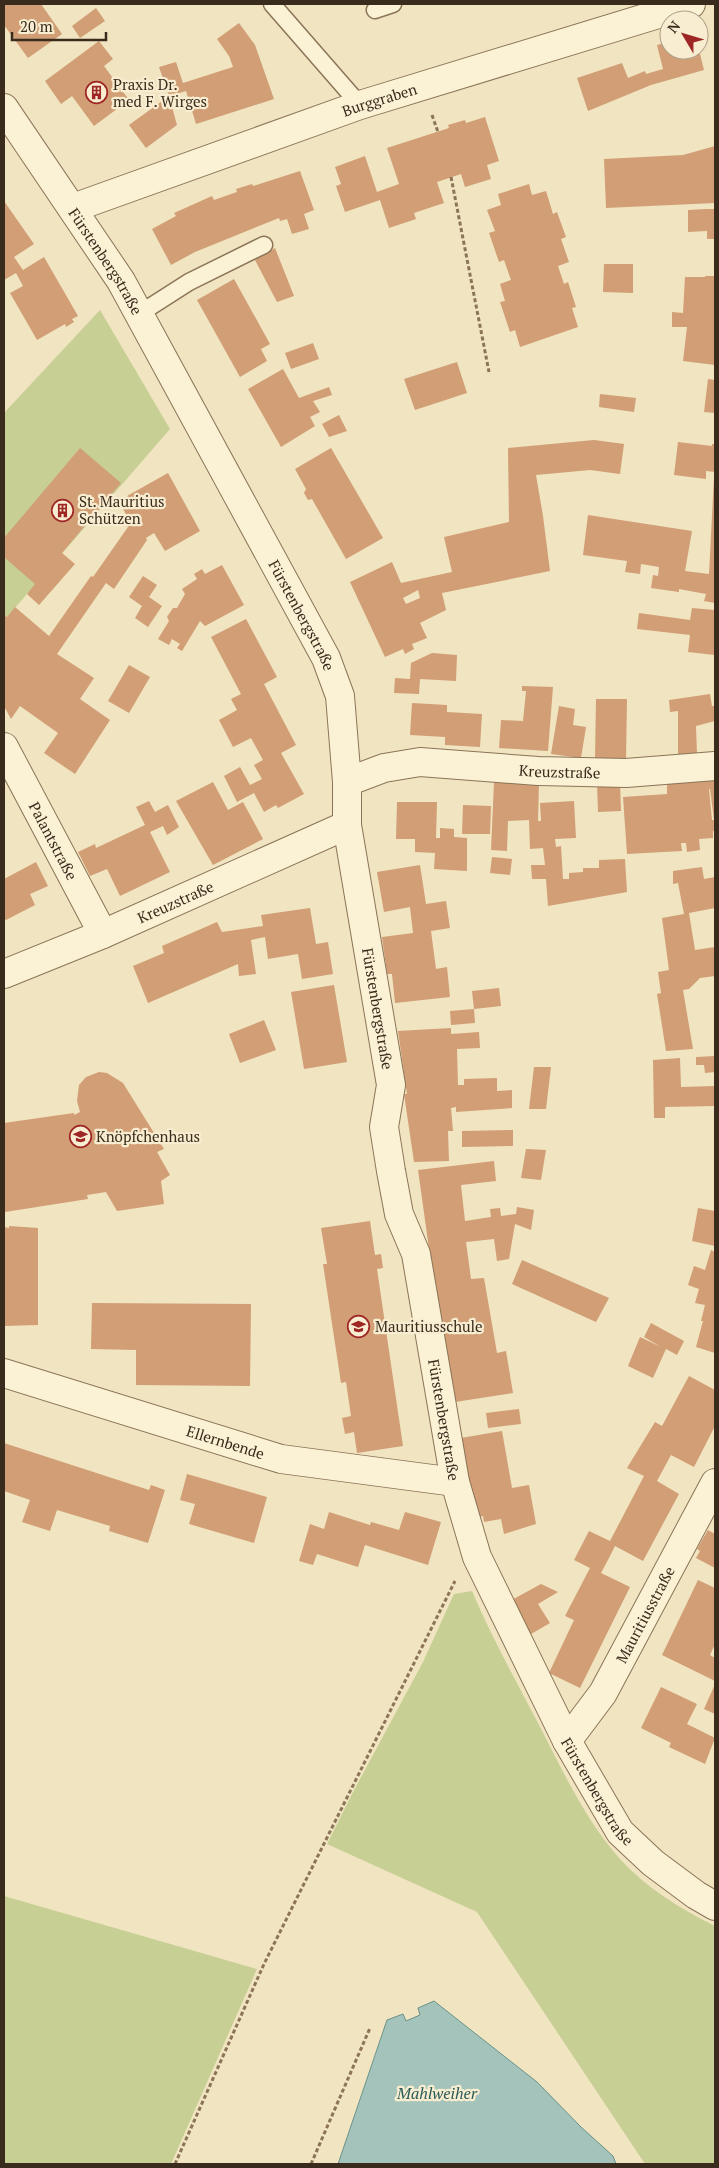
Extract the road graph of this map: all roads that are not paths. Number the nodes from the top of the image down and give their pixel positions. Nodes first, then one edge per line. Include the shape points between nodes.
1 (272, 4) edge
2 (394, 4) edge
3 (691, 4) edge
4 (375, 10) dead end
5 (360, 105) junction
6 (4, 108) edge
7 (73, 208) junction
8 (264, 245) dead end
9 (139, 314) junction
10 (4, 747) edge
11 (715, 766) edge
12 (347, 782) junction
13 (347, 825) junction
14 (103, 934) junction
15 (4, 974) edge
16 (4, 1373) edge
17 (455, 1482) junction
18 (715, 1483) edge
19 (567, 1742) junction
20 (715, 1906) edge

1 - 5 lane
2 - 4 lane
3 - 5 street, Burggraben
5 - 7 street, Burggraben
6 - 7 street, Fürstenbergstraße
7 - 9 street, Fürstenbergstraße
8 - 9 lane via 189,282
9 - 12 street, Fürstenbergstraße via 326,658 340,696
10 - 14 street, Palantstraße
11 - 12 street, Kreuzstraße via 626,773 420,762 384,768
12 - 13 street, Fürstenbergstraße
13 - 14 street, Kreuzstraße
13 - 17 street, Fürstenbergstraße via 391,1085 384,1127 390,1171 399,1214 416,1254
14 - 15 street, Kreuzstraße
16 - 17 street, Ellernbende via 281,1459
17 - 19 street, Fürstenbergstraße via 477,1557
18 - 19 street, Mauritiusstraße via 603,1693
19 - 20 street, Fürstenbergstraße via 620,1832 654,1863

